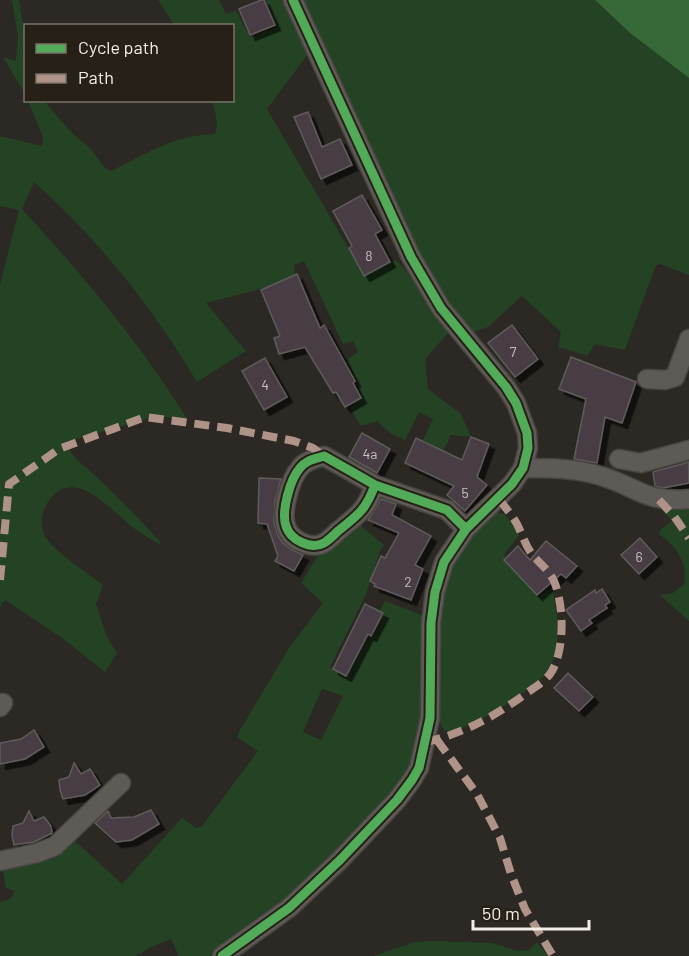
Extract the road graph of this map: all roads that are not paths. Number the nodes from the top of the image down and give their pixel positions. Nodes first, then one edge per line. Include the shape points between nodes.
1 (293, 0) edge
2 (689, 339) edge
3 (647, 379) dead end
4 (689, 450) edge
5 (620, 459) dead end
6 (523, 468) junction
7 (375, 485) junction
8 (689, 499) edge
9 (466, 529) junction
10 (121, 783) dead end
11 (0, 861) edge
12 (222, 956) edge

1 - 6 street via 411,257 441,308 506,387 519,410 527,433
2 - 3 street via 675,377
4 - 5 street via 641,463
6 - 8 street via 557,468 599,475 659,500
6 - 9 street via 513,484
7 - 7 street via 324,456 310,460 300,467 292,481 285,525 303,543 323,543 366,506
7 - 9 street via 447,510
9 - 12 street via 444,562 435,592 430,718 421,760 412,780 340,860 289,908
10 - 11 street via 55,846

